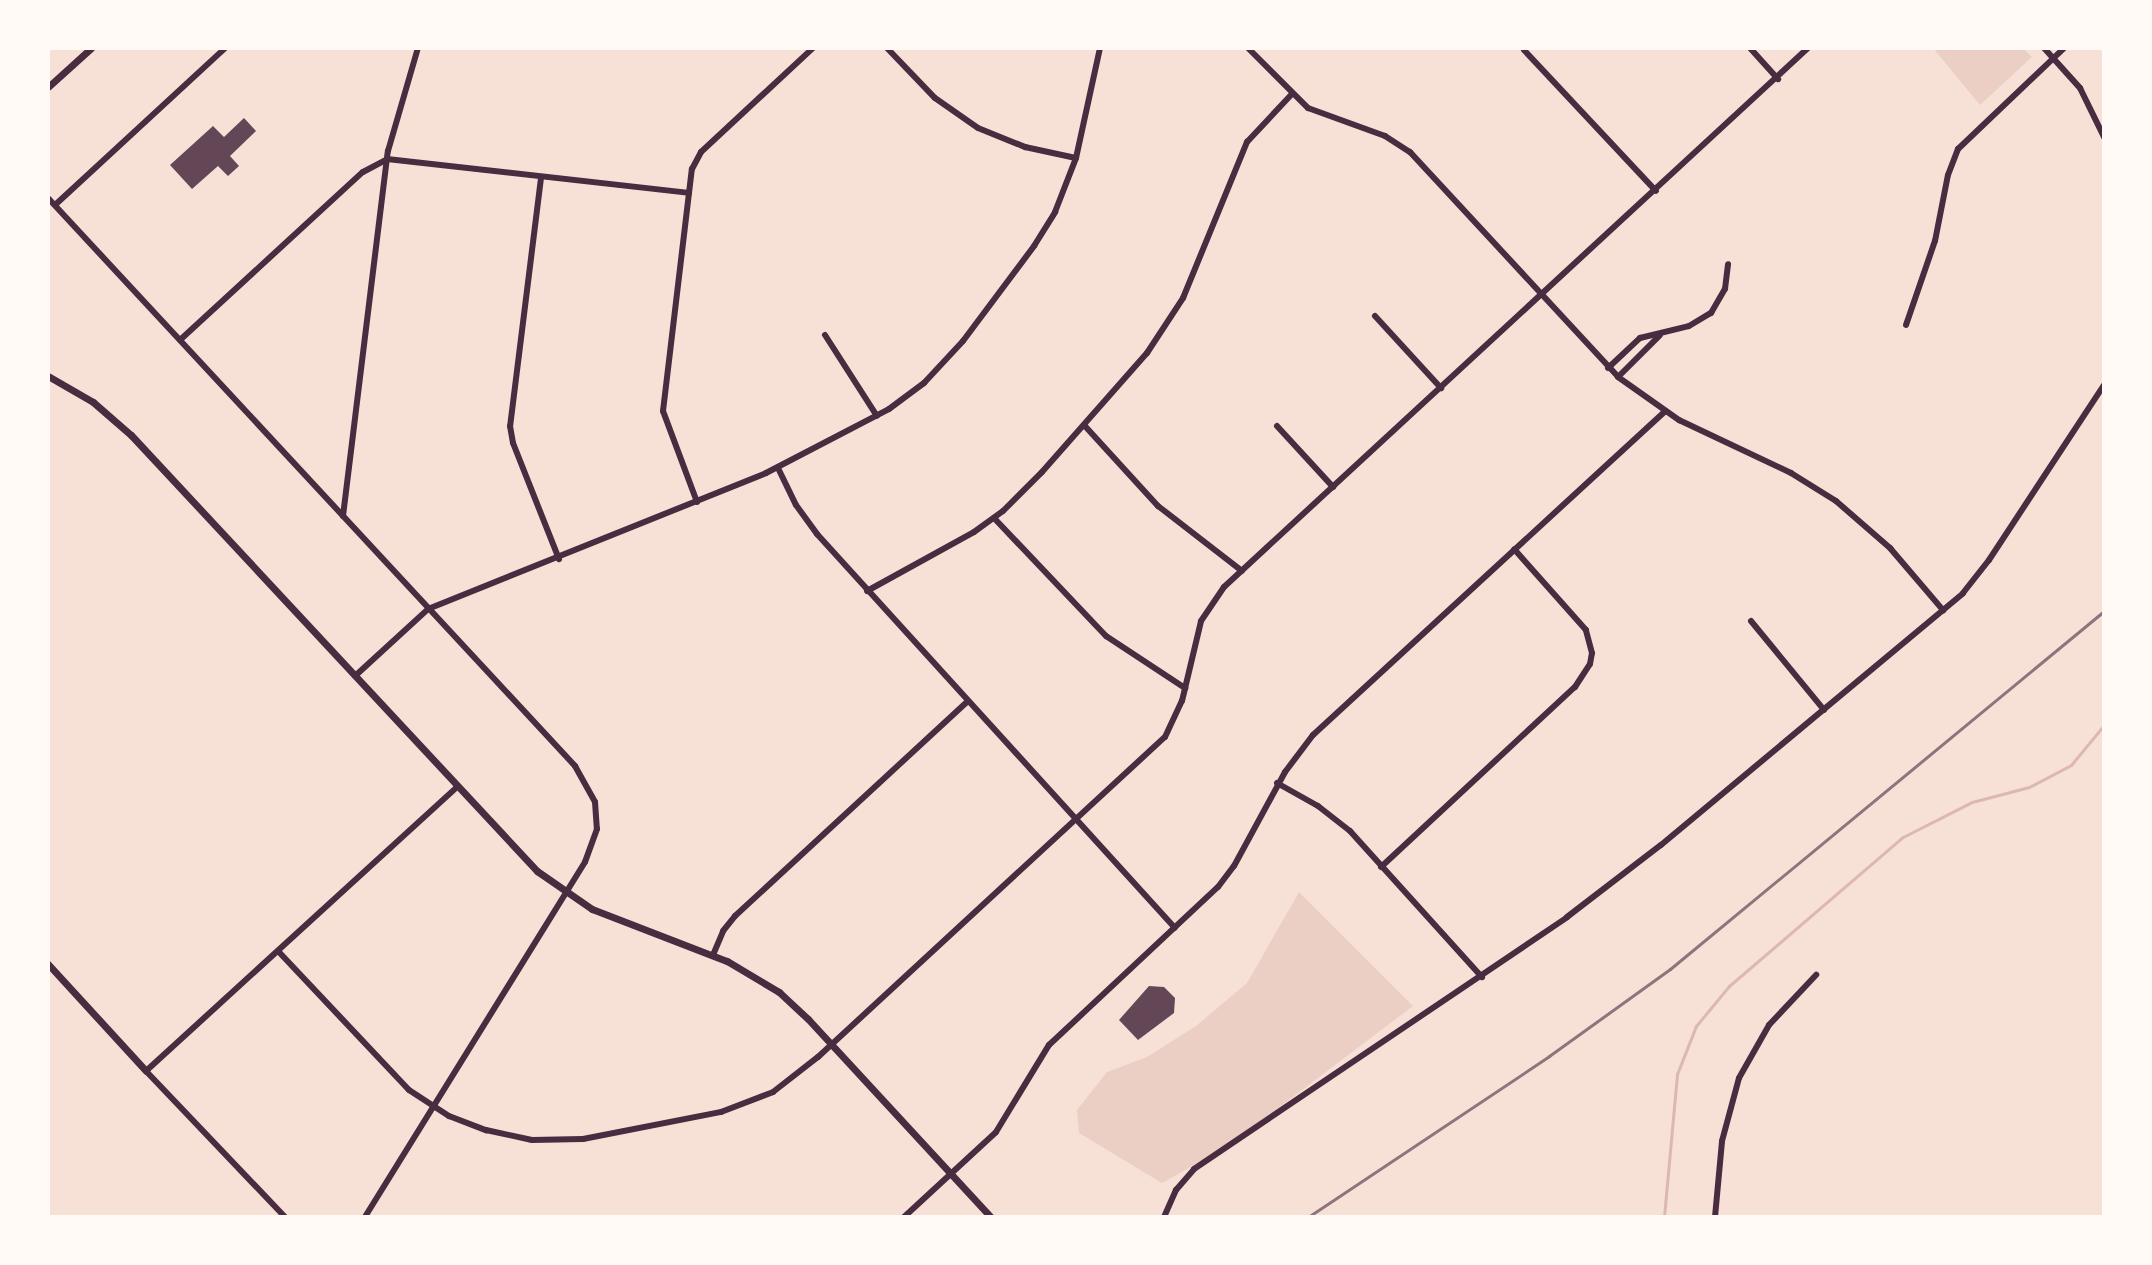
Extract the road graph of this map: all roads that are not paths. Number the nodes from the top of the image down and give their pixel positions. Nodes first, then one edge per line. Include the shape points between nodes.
1 (91, 48) edge
2 (225, 48) edge
3 (418, 48) edge
4 (813, 48) edge
5 (887, 48) edge
6 (1100, 48) edge
7 (1248, 48) edge
8 (1750, 48) edge
9 (1808, 48) edge
10 (2044, 48) edge
11 (2064, 48) edge
12 (1524, 50) dead end
13 (2053, 58) junction
14 (1778, 79) junction
15 (48, 87) edge
16 (1291, 95) junction
17 (2104, 137) edge
18 (1076, 158) junction
19 (387, 159) junction
20 (541, 178) junction
21 (1656, 191) junction
22 (689, 193) junction
23 (48, 198) edge
24 (55, 205) junction
25 (1728, 264) dead end
26 (1541, 296) junction
27 (1375, 316) dead end
28 (1906, 325) dead end
29 (825, 335) dead end
30 (1660, 335) junction
31 (180, 340) junction
32 (1608, 368) junction
33 (48, 376) edge
34 (1618, 377) junction
35 (2104, 385) edge
36 (1441, 388) junction
37 (1665, 411) junction
38 (877, 416) junction
39 (1084, 425) junction
40 (1277, 426) dead end
41 (778, 468) junction
42 (1333, 487) junction
43 (697, 502) junction
44 (343, 516) junction
45 (994, 518) junction
46 (1514, 549) junction
47 (559, 559) junction
48 (1242, 571) junction
49 (867, 591) junction
50 (428, 609) junction
51 (1943, 610) junction
52 (1751, 621) dead end
53 (355, 676) junction
54 (1185, 688) junction
55 (968, 701) junction
56 (1824, 710) junction
57 (1277, 783) junction
58 (457, 787) junction
59 (1076, 819) junction
60 (1381, 867) junction
61 (566, 894) junction
62 (1175, 928) junction
63 (278, 951) junction
64 (713, 955) junction
65 (48, 964) edge
66 (1816, 975) dead end
67 (1482, 977) junction
68 (831, 1044) junction
69 (146, 1071) junction
70 (433, 1107) junction
71 (951, 1174) junction
72 (285, 1217) edge
73 (365, 1217) edge
74 (904, 1217) edge
75 (991, 1217) edge
76 (1164, 1217) edge
77 (1715, 1217) edge

1 - 15 street
2 - 24 street
3 - 19 street
4 - 22 street via 701,152
5 - 18 street via 935,98 978,128 1025,147
6 - 18 street
7 - 16 street
8 - 14 street
9 - 14 street
10 - 13 street
11 - 13 street
12 - 21 street
13 - 17 street via 2080,88
13 - 28 street via 1958,149 1935,241
14 - 21 street
16 - 26 street via 1317,113 1403,146
16 - 39 street via 1247,142 1167,327
18 - 38 street via 1042,235 963,341 924,383
19 - 20 street
19 - 31 street via 363,172
19 - 44 street
20 - 22 street
20 - 47 street via 510,426
21 - 26 street
22 - 43 street via 663,411
23 - 24 street
24 - 31 street
25 - 30 street via 1725,289 1711,313
26 - 32 street
26 - 36 street
27 - 36 street
29 - 38 street
30 - 32 street via 1640,338
30 - 34 street
31 - 44 street
32 - 34 street
33 - 53 street via 125,428
34 - 37 street
35 - 51 street via 1981,571
36 - 42 street
37 - 46 street
37 - 51 street via 1836,501 1890,548
38 - 41 street
39 - 45 street
39 - 48 street via 1164,511
40 - 42 street
41 - 43 street
41 - 49 street via 809,524
42 - 48 street
43 - 47 street
44 - 50 street
45 - 49 street
45 - 54 street via 1106,636
46 - 57 street via 1323,725
46 - 60 street via 1586,630 1590,664 1575,687
47 - 50 street
48 - 54 street via 1201,621
49 - 55 street
50 - 53 street
50 - 61 street via 590,788 598,814 594,842
51 - 56 street
52 - 56 street
53 - 58 street
54 - 59 street via 1165,737
55 - 59 street
55 - 64 street via 735,916
56 - 67 street via 1624,874
57 - 60 street via 1340,822
57 - 62 street via 1226,877
58 - 61 street via 526,861
58 - 63 street
59 - 62 street
59 - 68 street
60 - 67 street
61 - 64 street via 619,921
61 - 70 street
62 - 71 street via 1049,1045 996,1132
63 - 69 street
63 - 70 street via 392,1074
64 - 68 street via 779,992
65 - 69 street
66 - 77 street via 1769,1025 1739,1078 1722,1141
67 - 76 street via 1194,1169 1181,1182
68 - 70 street via 791,1080 749,1104 597,1136 558,1141 516,1137 471,1125
68 - 71 street
69 - 72 street
70 - 73 street
71 - 74 street
71 - 75 street

